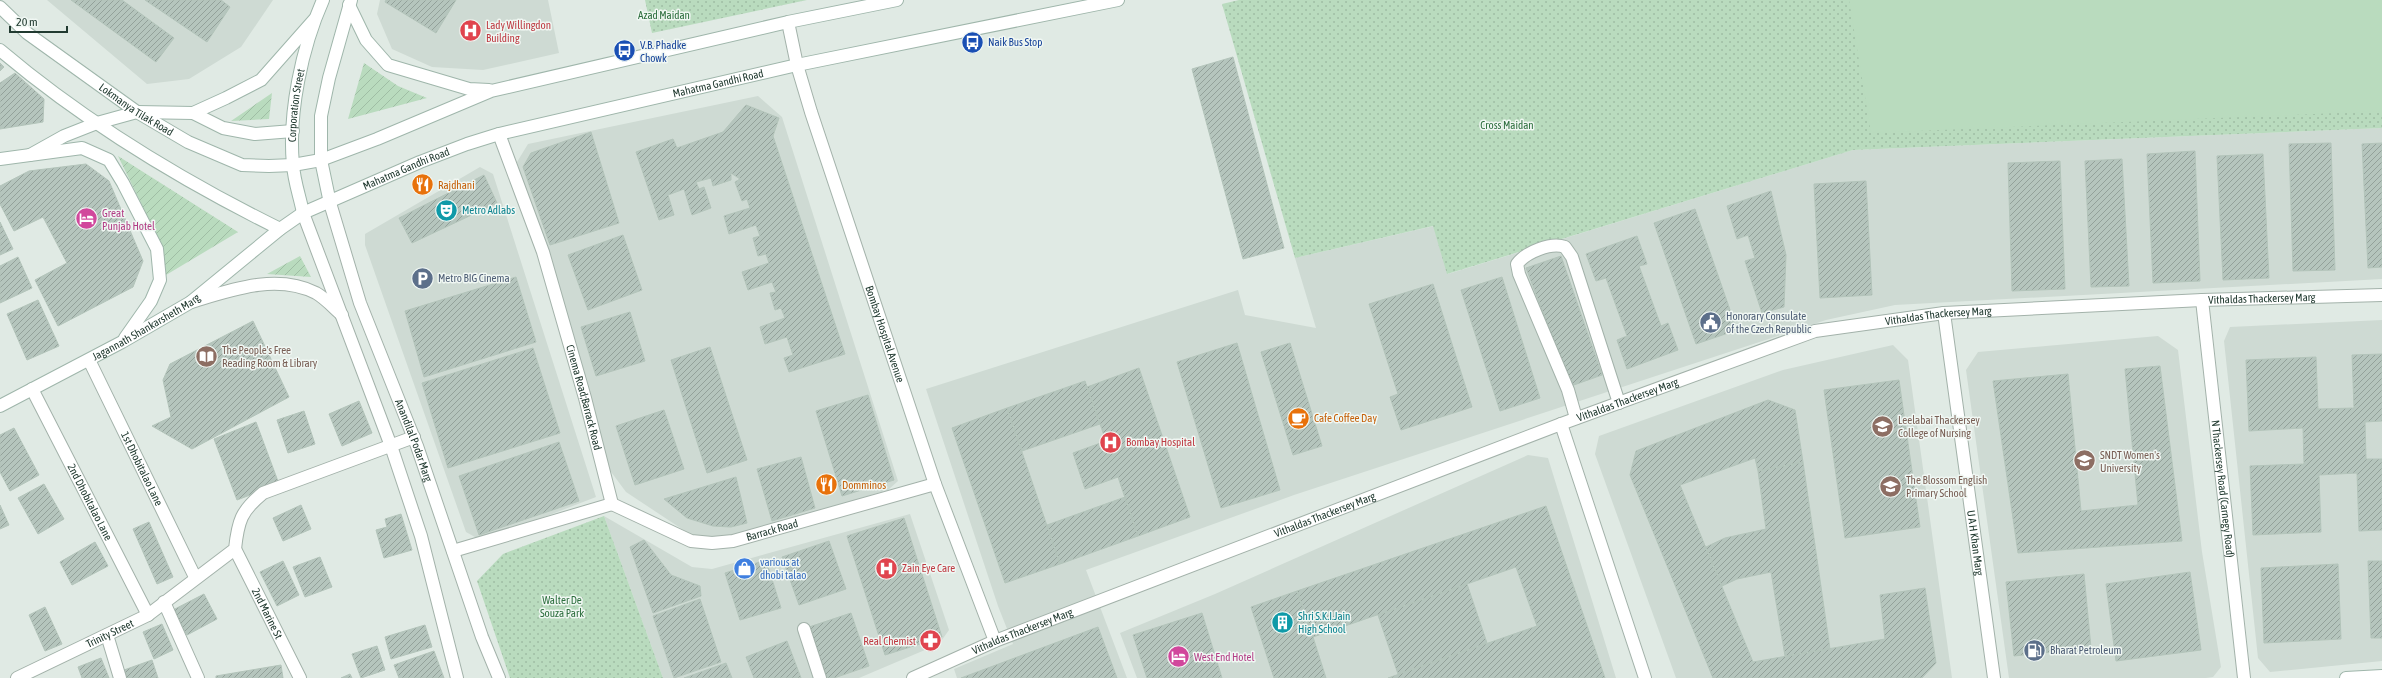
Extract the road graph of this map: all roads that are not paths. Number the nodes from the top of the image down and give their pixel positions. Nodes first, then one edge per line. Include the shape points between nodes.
1 (323, 0) edge
2 (897, 0) edge
3 (1118, 0) edge
4 (350, 2) edge
5 (0, 7) edge
6 (314, 20) junction
7 (788, 22) junction
8 (0, 50) edge
9 (797, 65) junction
10 (491, 91) junction
11 (137, 112) junction
12 (192, 113) junction
13 (97, 123) junction
14 (293, 131) junction
15 (499, 134) junction
16 (30, 155) junction
17 (0, 159) edge
18 (321, 160) junction
19 (293, 165) junction
20 (330, 203) junction
21 (303, 213) junction
22 (280, 229) junction
23 (2382, 296) edge
24 (2202, 300) junction
25 (191, 302) junction
26 (1944, 313) junction
27 (343, 316) junction
28 (122, 342) junction
29 (89, 360) junction
30 (32, 389) junction
31 (1619, 403) junction
32 (0, 406) edge
33 (1576, 418) junction
34 (1561, 424) junction
35 (414, 437) junction
36 (391, 446) junction
37 (935, 484) junction
38 (612, 504) junction
39 (235, 549) junction
40 (453, 551) junction
41 (195, 577) junction
42 (164, 602) junction
43 (148, 615) junction
44 (804, 629) dead end
45 (107, 635) junction
46 (995, 641) junction
47 (2382, 676) edge
48 (17, 678) edge
49 (120, 678) edge
50 (198, 678) edge
51 (300, 678) edge
52 (457, 678) edge
53 (499, 678) edge
54 (820, 678) edge
55 (913, 678) edge
56 (1646, 678) edge
57 (1994, 678) edge
58 (2244, 678) edge
59 (2346, 678) edge

1 - 6 street, Corporation Street
2 - 7 street
3 - 9 street, Mahatma Gandhi Road
4 - 10 street via 366,40 388,65 469,89
4 - 18 street via 321,116
5 - 11 street, Lokmanya Tilak Road via 27,33
6 - 12 street via 261,80
6 - 14 street, Corporation Street via 299,76
7 - 9 street, Bombay Hospital Avenue
7 - 10 street
8 - 13 street
9 - 15 street, Mahatma Gandhi Road
9 - 37 street, Bombay Hospital Avenue
10 - 18 street, Lokmanya Tilak Road
11 - 12 street
11 - 13 street
11 - 19 street, Lokmanya Tilak Road via 188,142 242,165
12 - 14 street via 223,128 255,134
13 - 16 street via 64,136
13 - 22 street via 124,143
14 - 19 street, Corporation Street
15 - 20 street, Mahatma Gandhi Road via 420,162
15 - 38 street, Cinema Road;Barrack Road via 543,252
16 - 17 street
16 - 28 street via 82,148 109,160 157,249 160,280 151,301
18 - 19 street, Lokmanya Tilak Road
18 - 20 street
19 - 21 street, Corporation Street
20 - 21 street, Mahatma Gandhi Road
20 - 35 street, Anandilal Podar Marg via 360,303
21 - 22 street, Jagannath Shankarsheth Marg
21 - 27 street
22 - 25 street, Jagannath Shankarsheth Marg
23 - 24 street, Vithaldas Thackersey Marg
24 - 26 street, Vithaldas Thackersey Marg
24 - 58 street, N Thackersey Road (Carnegy Road)
25 - 27 street via 248,286 284,284 317,293
25 - 28 street, Jagannath Shankarsheth Marg
26 - 31 street, Vithaldas Thackersey Marg via 1815,331
26 - 57 street, U A H Khan Marg
27 - 36 street
28 - 29 street, Jagannath Shankarsheth Marg
29 - 30 street, Jagannath Shankarsheth Marg
29 - 41 street, 1st Dhobitalao Lane
30 - 32 street, Jagannath Shankarsheth Marg
30 - 43 street, 2nd Dhobitalao Lane
31 - 33 street, Vithaldas Thackersey Marg
31 - 33 street via 1572,257 1565,247 1554,245 1525,256 1517,264 1568,390
33 - 34 street, Vithaldas Thackersey Marg
34 - 46 street, Vithaldas Thackersey Marg
34 - 56 street
35 - 36 street
35 - 40 street, Anandilal Podar Marg
36 - 39 street via 262,493 248,506 237,524
36 - 52 street via 421,536
37 - 38 street, Barrack Road via 733,541 712,543 691,541
37 - 46 street, Bombay Hospital Avenue
38 - 40 street
39 - 41 street, Trinity Street
39 - 51 street, 2nd Marine St
40 - 53 street, Anandilal Podar Marg via 482,637
41 - 42 street, Trinity Street
42 - 43 street, Trinity Street
42 - 50 street
43 - 45 street, Trinity Street
44 - 54 street
45 - 48 street, Trinity Street
45 - 49 street
46 - 55 street, Vithaldas Thackersey Marg
47 - 59 street

